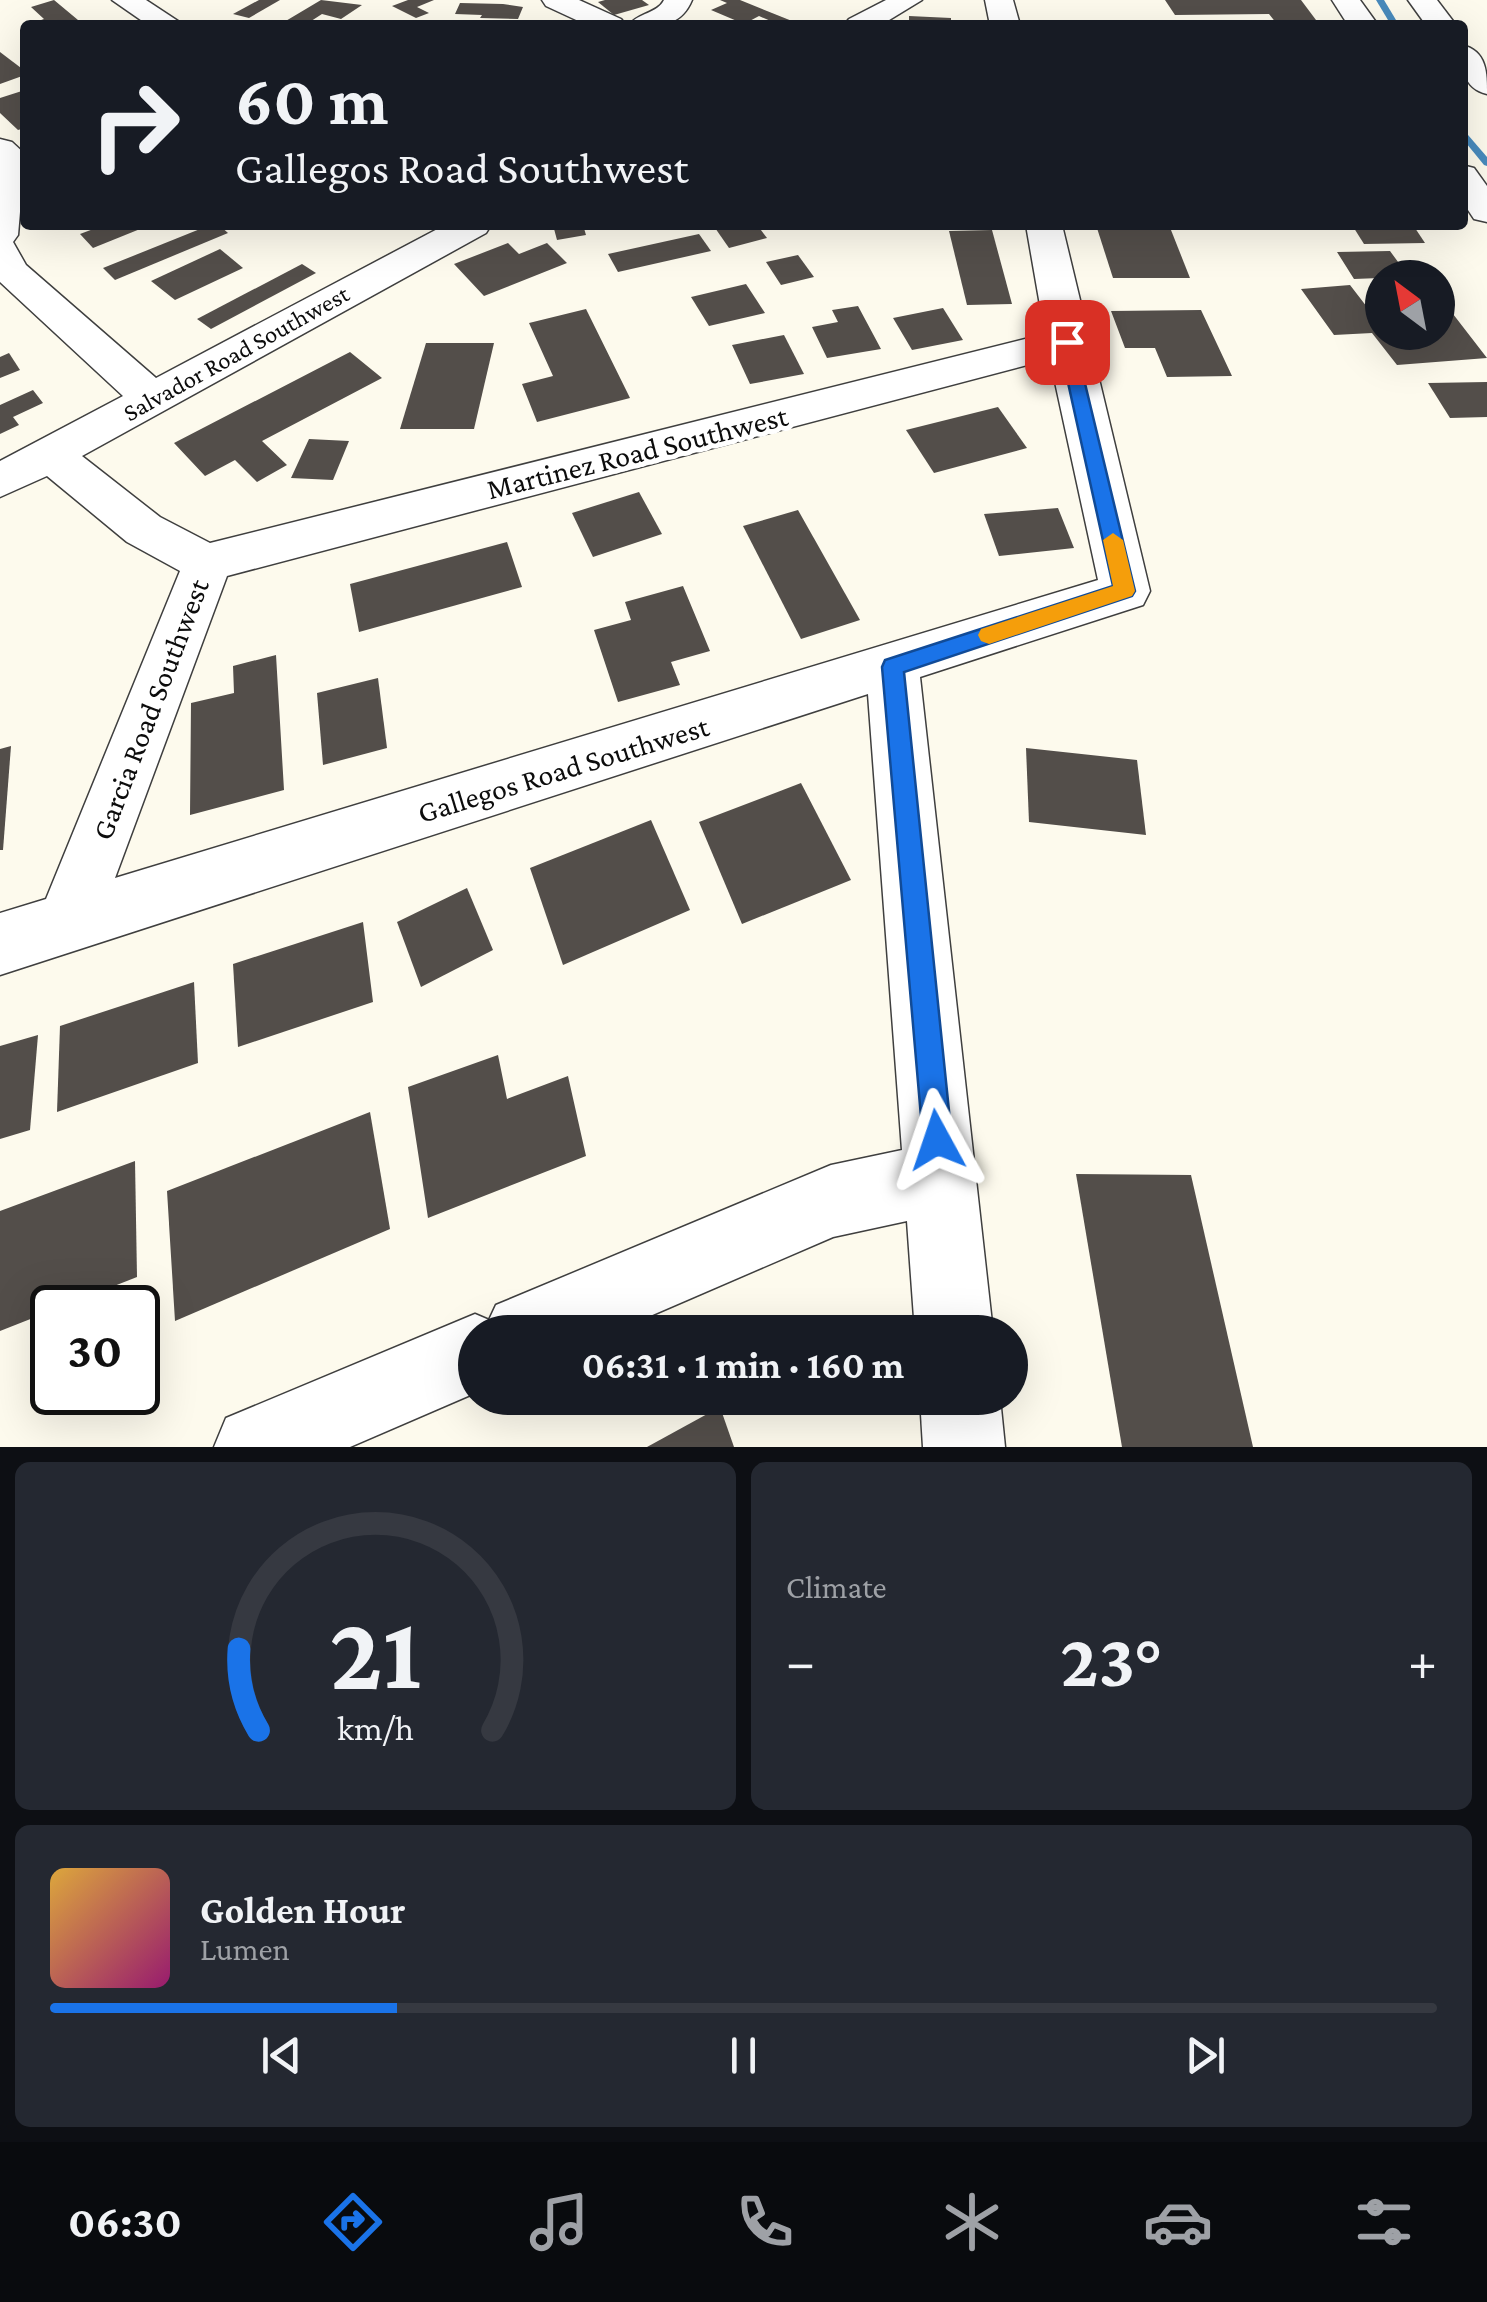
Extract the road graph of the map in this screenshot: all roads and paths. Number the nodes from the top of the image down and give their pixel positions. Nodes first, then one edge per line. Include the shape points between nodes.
1 (126, 0) edge
2 (556, 0) edge
3 (678, 0) edge
4 (908, 0) edge
5 (1422, 0) edge
6 (160, 20) edge
7 (600, 20) edge
8 (654, 20) edge
9 (869, 20) edge
10 (1437, 20) edge
11 (1468, 61) edge
12 (1487, 85) edge
13 (0, 149) edge
14 (1468, 183) edge
15 (1487, 211) edge
16 (464, 230) edge
17 (1045, 230) edge
18 (0, 235) edge
19 (0, 250) edge
20 (1067, 342) junction
21 (152, 398) junction
22 (52, 455) junction
23 (0, 481) edge
24 (208, 562) junction
25 (892, 667) junction
26 (66, 923) junction
27 (0, 944) edge
28 (941, 1177) junction
29 (563, 1315) edge
30 (953, 1315) edge
31 (458, 1360) edge
32 (961, 1415) edge
33 (255, 1447) edge
34 (964, 1447) edge

1 - 6 street
2 - 7 street
3 - 8 street via 673,11
4 - 9 street
5 - 10 street
11 - 12 street
13 - 18 street via 10,157
14 - 15 street
16 - 21 street, Salvador Road Southwest
17 - 20 street
19 - 21 street via 10,271
20 - 24 street, Martinez Road Southwest
20 - 25 street, Gallegos Road Southwest via 1125,591
21 - 22 street, Salvador Road Southwest
22 - 23 street, Salvador Road Southwest
22 - 24 street, Garcia Road Southwest via 138,529
24 - 26 street, Garcia Road Southwest
25 - 26 street, Gallegos Road Southwest
25 - 28 street
26 - 27 street, Gallegos Road Southwest
28 - 29 street via 831,1201
28 - 30 street
31 - 33 street
32 - 34 street

